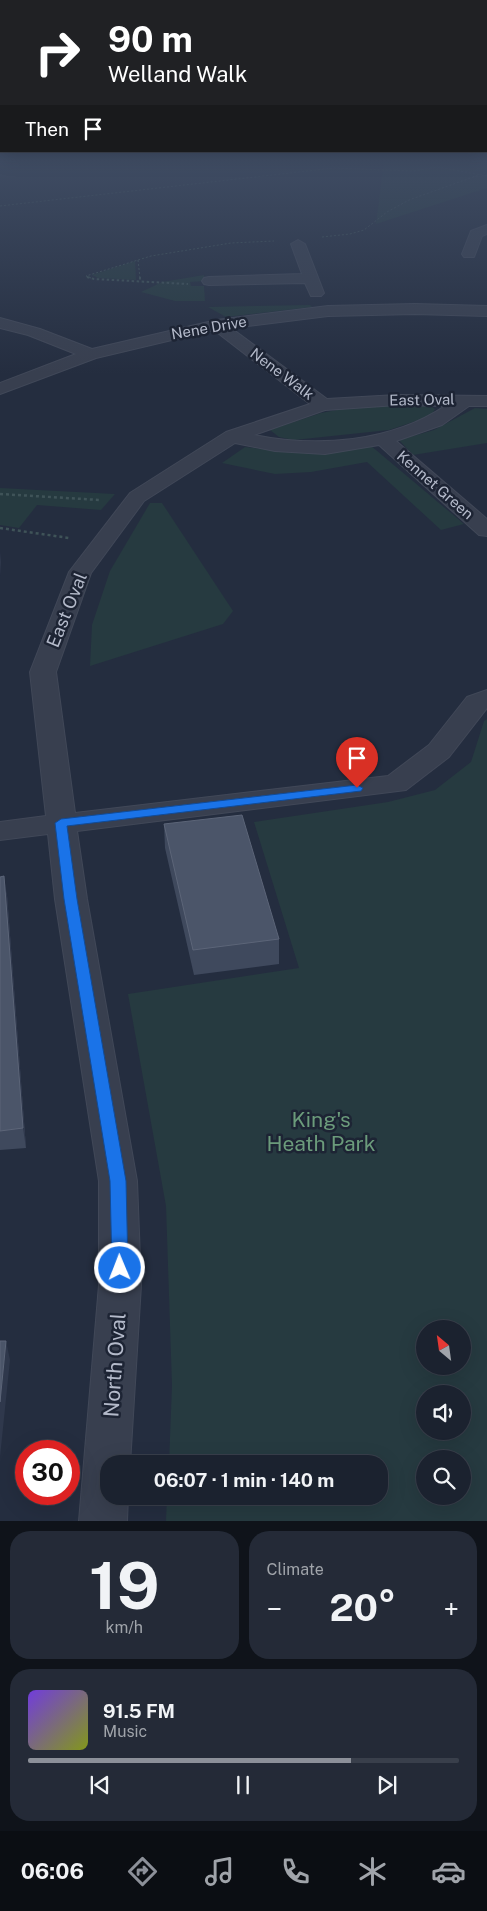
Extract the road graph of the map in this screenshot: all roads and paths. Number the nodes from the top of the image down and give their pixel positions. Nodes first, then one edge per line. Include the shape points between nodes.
1 (357, 232) edge
2 (480, 232) edge
3 (298, 242) junction
4 (469, 254) dead end
5 (138, 260) junction
6 (311, 278) junction
7 (140, 281) junction
8 (209, 281) dead end
9 (189, 284) dead end
10 (328, 311) junction
11 (487, 311) edge
12 (0, 323) edge
13 (217, 325) junction
14 (91, 354) junction
15 (0, 389) edge
16 (476, 400) edge
17 (323, 406) junction
18 (233, 436) junction
19 (382, 439) junction
20 (0, 494) edge
21 (133, 503) junction
22 (0, 528) edge
23 (487, 530) edge
24 (102, 543) junction
25 (487, 698) edge
26 (61, 823) junction
27 (0, 831) edge
28 (103, 1521) edge

1 - 3 path
2 - 4 street via 476,234
3 - 5 path via 231,243
3 - 6 street
5 - 7 path
5 - 7 path via 86,276
6 - 8 street
6 - 10 street via 317,296
7 - 9 path
10 - 11 street, Nene Drive
10 - 13 street, Nene Drive
12 - 14 street
13 - 14 street, Nene Drive
13 - 17 street, Nene Walk
14 - 15 street, Nene Drive
16 - 17 street, East Oval via 397,400
16 - 19 street, East Oval via 435,421
17 - 18 street, East Oval
18 - 19 street, East Oval via 275,445 325,448
18 - 21 street, East Oval via 137,497
19 - 23 street, Kennet Green
20 - 21 path
21 - 24 street, East Oval
22 - 24 path
24 - 26 street, East Oval via 80,572 43,672
25 - 26 street via 476,704 439,751 396,784
26 - 27 street
26 - 28 street, North Oval via 70,899 118,1181 120,1285

